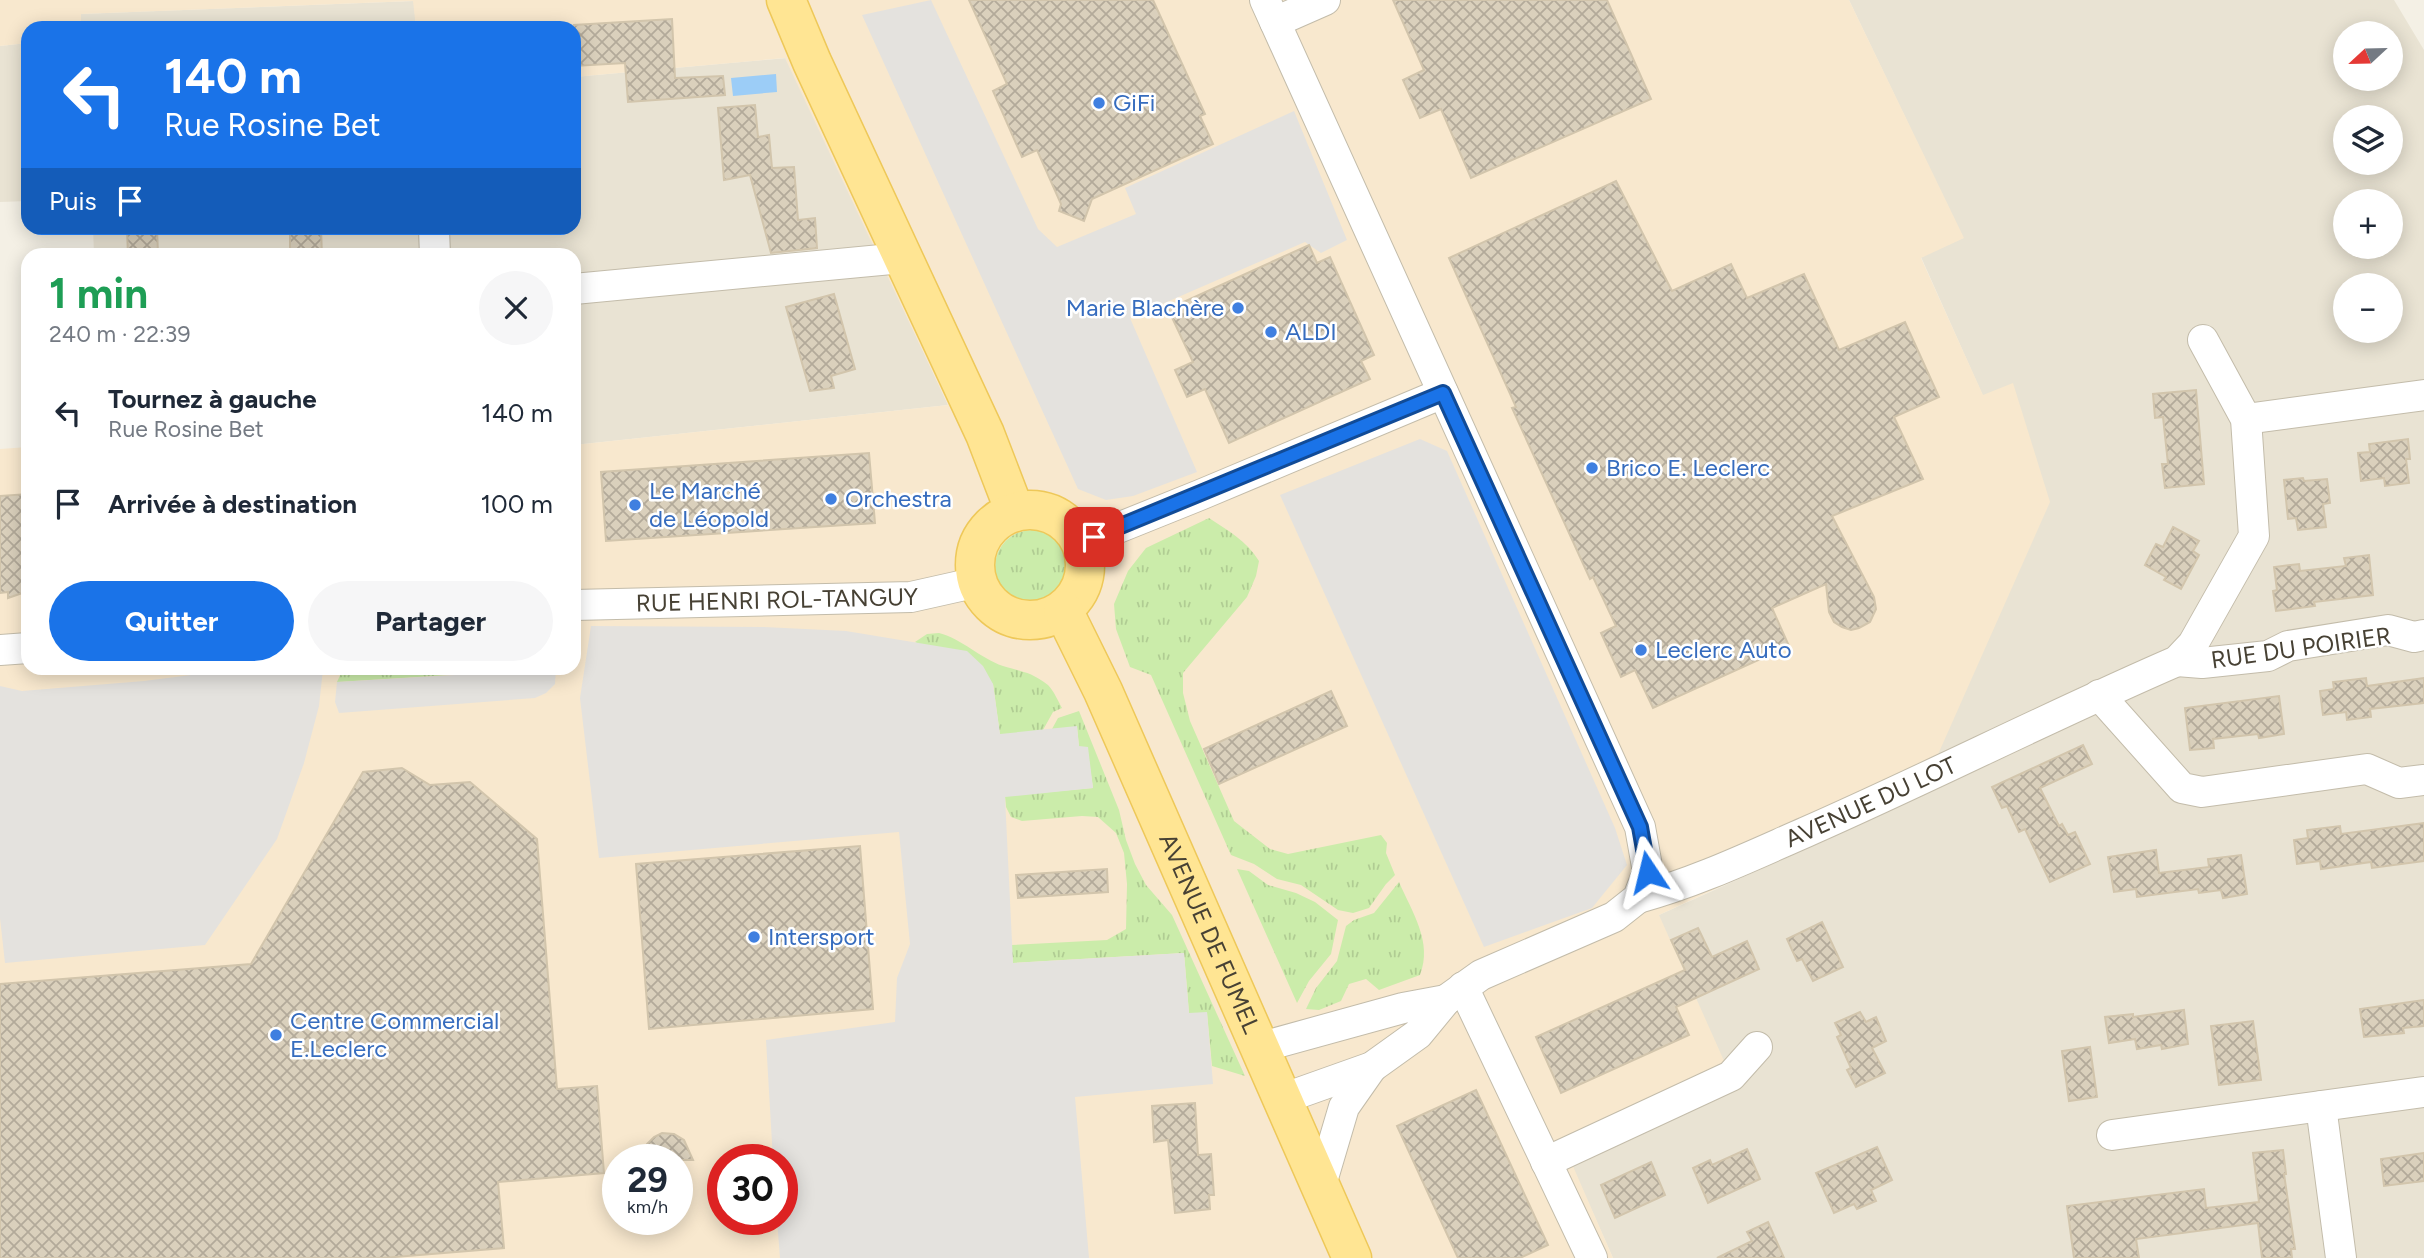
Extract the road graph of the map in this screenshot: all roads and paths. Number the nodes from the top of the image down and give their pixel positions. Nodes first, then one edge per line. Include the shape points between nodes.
1 (786, 0) edge
2 (1325, 0) edge
3 (1270, 11) edge
4 (902, 258) junction
5 (581, 288) edge
6 (2203, 340) dead end
7 (1443, 393) junction
8 (2424, 395) edge
9 (2246, 419) junction
10 (1015, 512) junction
11 (1079, 541) junction
12 (978, 582) junction
13 (581, 605) edge
14 (1063, 610) junction
15 (2424, 635) edge
16 (21, 648) edge
17 (0, 650) edge
18 (2177, 661) junction
19 (2099, 695) junction
20 (2424, 780) edge
21 (1638, 898) junction
22 (1455, 994) junction
23 (1757, 1047) dead end
24 (1258, 1048) junction
25 (1372, 1067) junction
26 (2423, 1092) edge
27 (1282, 1099) junction
28 (2321, 1106) junction
29 (2112, 1135) dead end
30 (1546, 1162) junction
31 (1320, 1188) junction
32 (1352, 1258) edge
33 (1592, 1258) edge
34 (2341, 1258) edge

1 - 4 main road
2 - 3 street
3 - 7 street
4 - 5 street
4 - 10 main road via 985,434
6 - 9 street, AVENUE DU LOT
7 - 11 street
7 - 21 street via 1640,827 1648,872
8 - 9 street
9 - 18 street, AVENUE DU LOT via 2254,536 2193,644
10 - 11 main road via 1045,512 1065,523
10 - 12 main road via 986,532 978,547
11 - 14 main road via 1085,559 1084,579
12 - 13 street, RUE HENRI ROL-TANGUY via 911,597
12 - 14 main road via 985,598 1013,618 1030,621
14 - 24 main road, AVENUE DE FUMEL via 1103,691
15 - 18 street, RUE DU POIRIER via 2388,630 2288,646 2268,656
16 - 17 street
18 - 19 street, AVENUE DU LOT
19 - 20 street via 2182,788 2202,792 2367,769 2399,783
19 - 21 street, AVENUE DU LOT via 1874,802 1677,888
21 - 22 street via 1614,917 1480,975
22 - 24 street
22 - 25 street via 1418,1034
22 - 30 street
23 - 30 street via 1731,1076
24 - 27 main road, AVENUE DE FUMEL
25 - 27 street
25 - 31 street via 1344,1107
26 - 28 street
27 - 31 main road, AVENUE DE FUMEL
28 - 29 street
28 - 34 street
30 - 33 street
31 - 32 main road, AVENUE DE FUMEL

